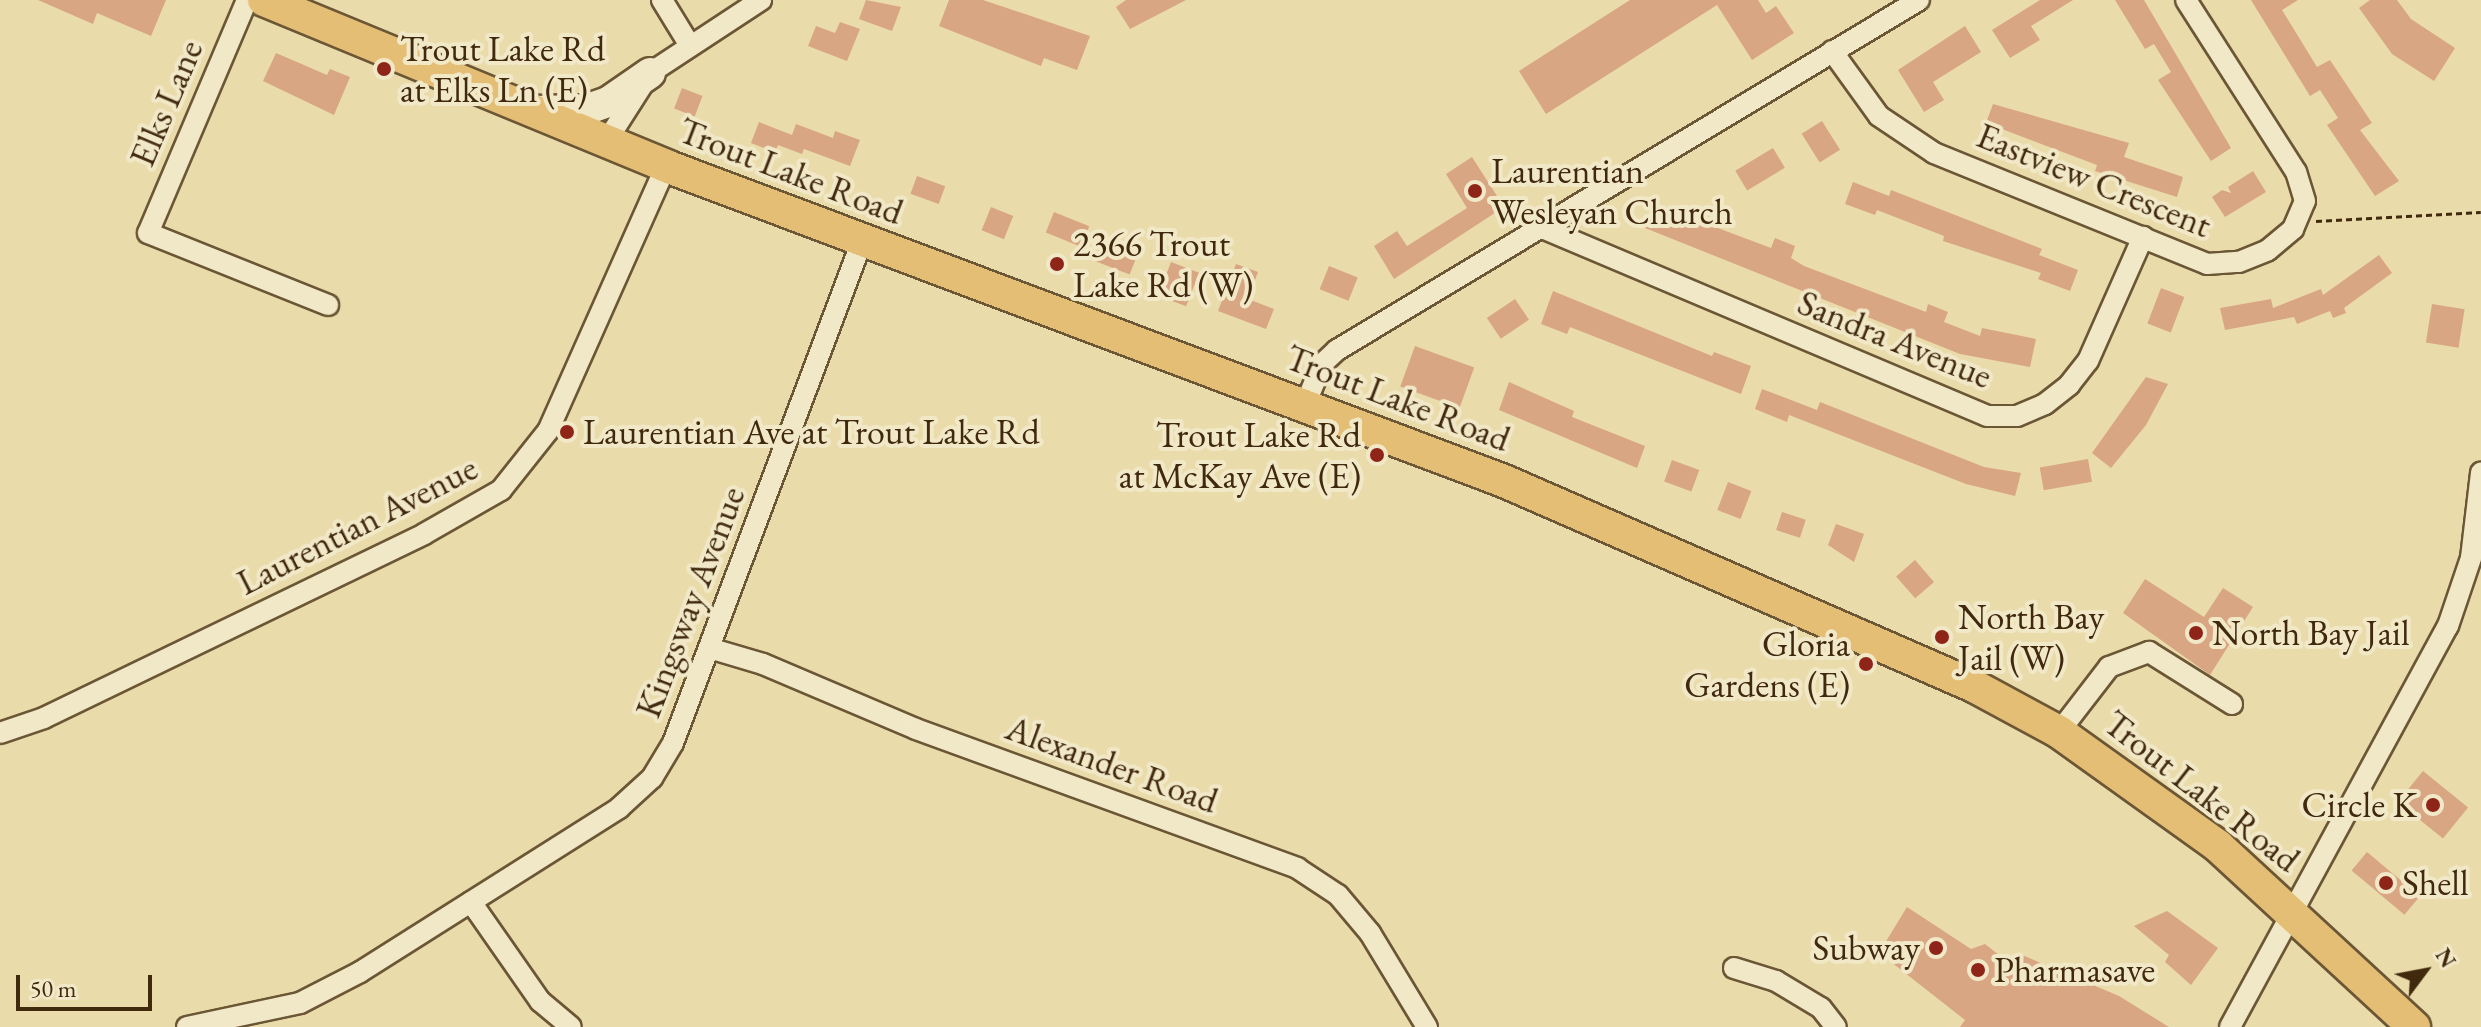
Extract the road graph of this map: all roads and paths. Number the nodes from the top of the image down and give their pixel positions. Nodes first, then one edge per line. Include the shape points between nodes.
1 (247, 0) edge
2 (264, 0) edge
3 (662, 0) edge
4 (761, 0) edge
5 (1919, 0) edge
6 (2186, 0) edge
7 (689, 44) junction
8 (1832, 51) junction
9 (650, 73) junction
10 (531, 111) junction
11 (606, 142) junction
12 (666, 166) junction
13 (2481, 212) edge
14 (2296, 222) junction
15 (1540, 227) junction
16 (2143, 237) junction
17 (862, 241) junction
18 (328, 305) dead end
19 (1305, 405) junction
20 (2481, 473) edge
21 (709, 648) junction
22 (2232, 704) dead end
23 (2059, 732) junction
24 (0, 733) edge
25 (471, 902) junction
26 (2293, 913) junction
27 (1734, 968) dead end
28 (187, 1027) edge
29 (571, 1027) edge
30 (1427, 1027) edge
31 (1836, 1027) edge
32 (2230, 1027) edge
33 (2414, 1027) edge

1 - 18 street, Elks Lane via 148,233
2 - 10 main road, Trout Lake Road
3 - 7 street
4 - 7 street
5 - 8 street
6 - 14 street via 2296,172 2305,201
7 - 9 street
8 - 15 street
8 - 16 street, Eastview Crescent via 1879,116 1934,153
9 - 10 main road via 608,102 585,110
9 - 11 street
10 - 11 main road, Trout Lake Road
11 - 12 main road, Trout Lake Road
12 - 17 main road, Trout Lake Road
12 - 24 street, Laurentian Avenue via 555,417 533,455 501,490 368,561 44,718
13 - 14 path
14 - 16 street, Eastview Crescent via 2268,250 2239,262 2207,264
15 - 16 street, Sandra Avenue via 1987,416 2017,416 2045,404 2069,385 2088,361
15 - 19 street via 1337,350 1322,364
17 - 19 main road, Trout Lake Road
17 - 21 street, Kingsway Avenue
19 - 23 main road, Trout Lake Road via 1504,481 1728,577 1974,686
20 - 26 street via 2471,558 2448,626
21 - 25 street, Kingsway Avenue via 673,743 652,778 619,808
21 - 30 street, Alexander Road via 1297,868 1338,895 1370,933
22 - 23 street via 2149,652 2109,667
23 - 26 main road, Trout Lake Road via 2218,846
25 - 28 street, Kingsway Avenue via 300,1003
25 - 29 street via 540,1001
26 - 32 street
26 - 33 main road, Trout Lake Road
27 - 31 street via 1776,981 1821,1008

